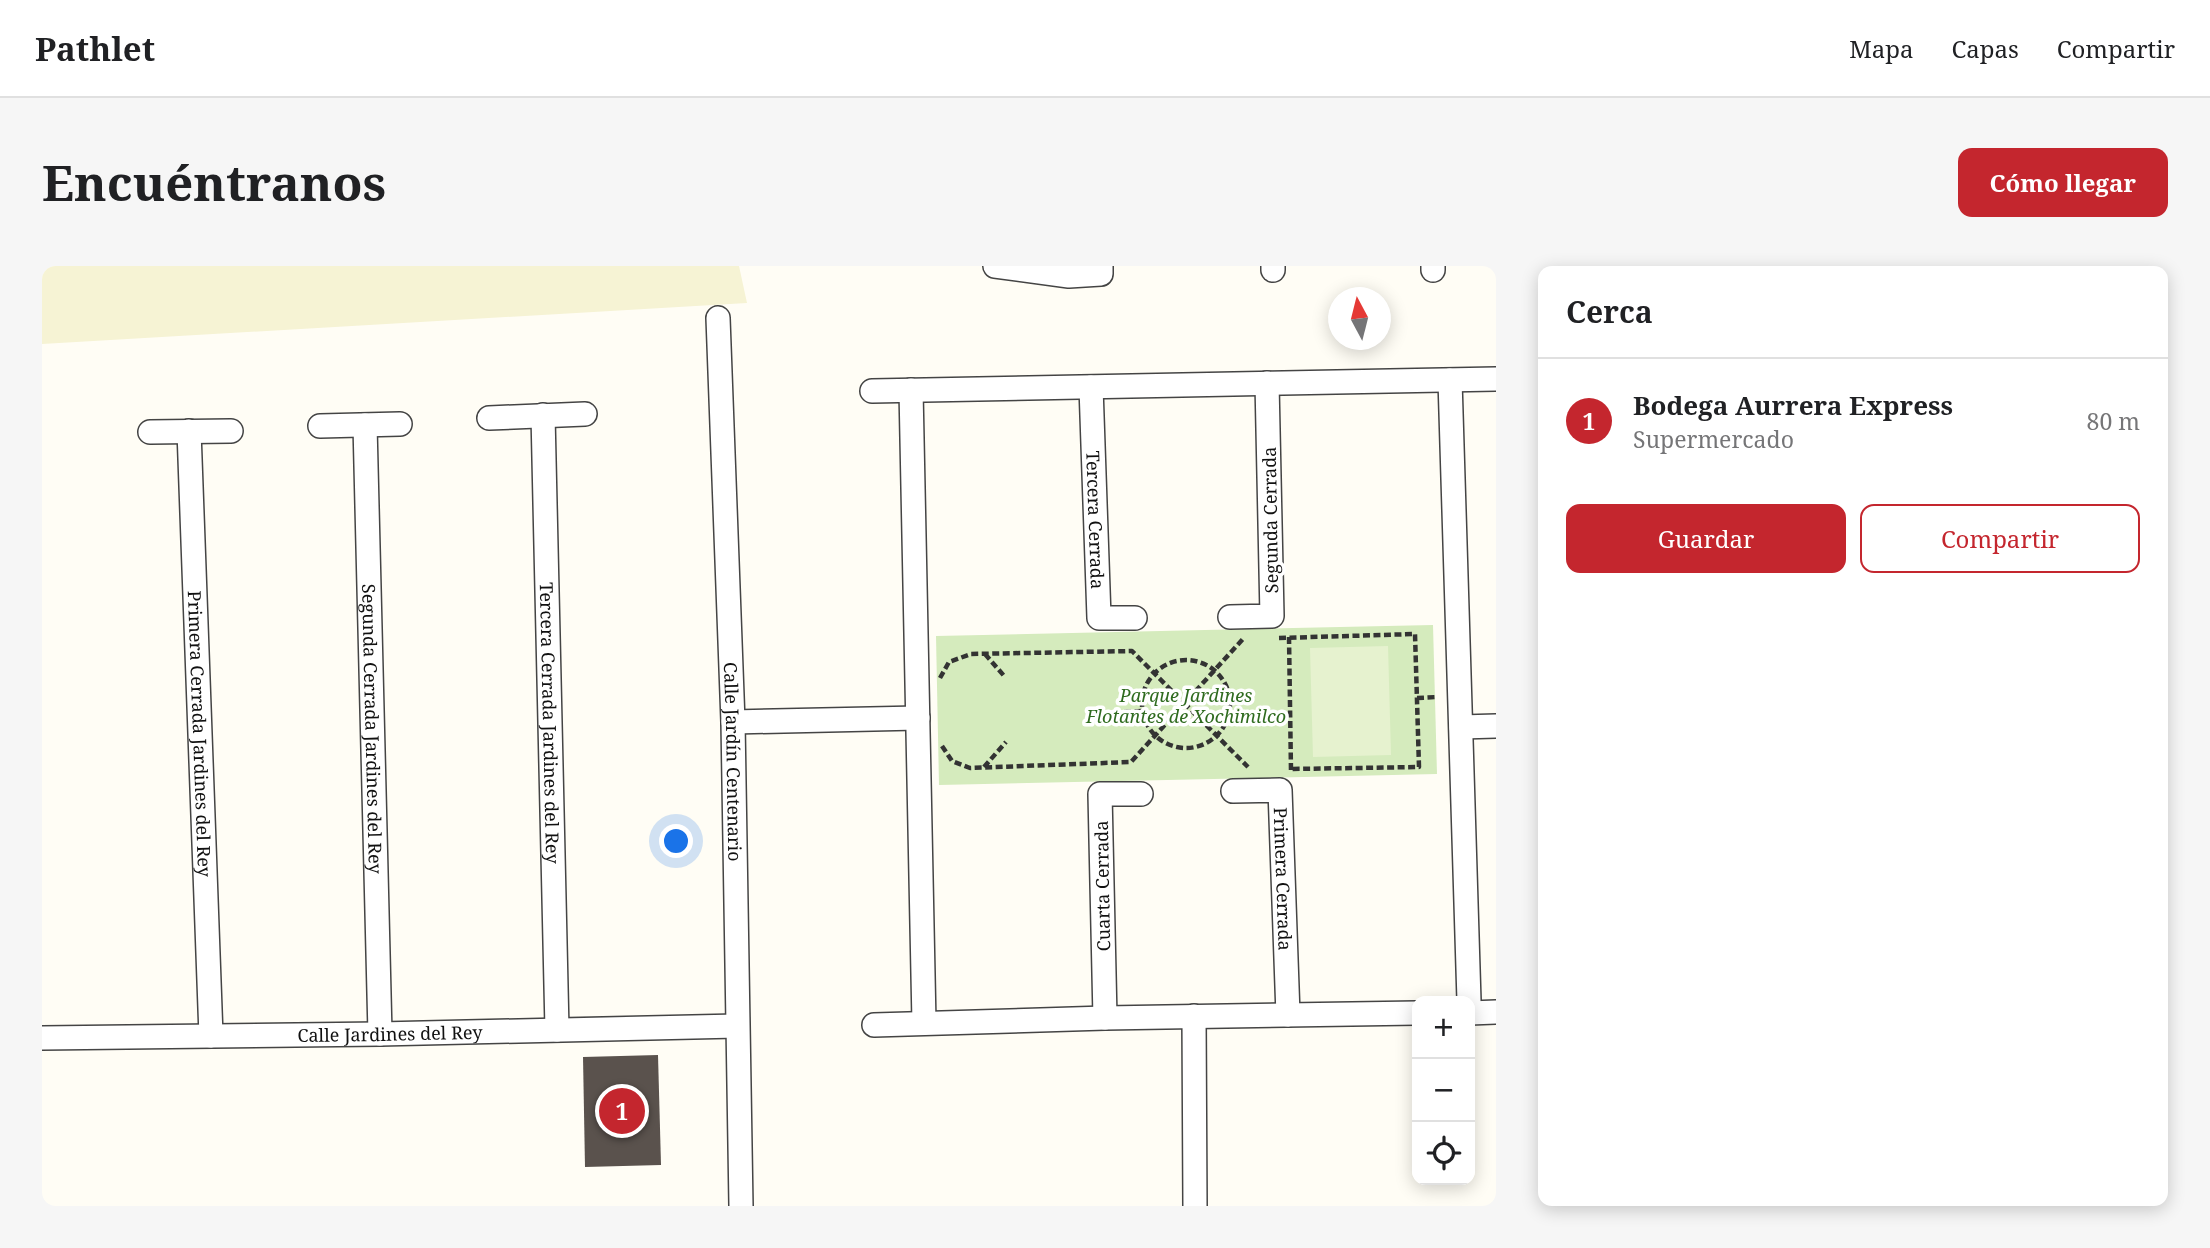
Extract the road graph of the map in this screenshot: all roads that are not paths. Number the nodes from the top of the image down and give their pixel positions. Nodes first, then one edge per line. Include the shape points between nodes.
1 (995, 266) edge
2 (1101, 270) edge
3 (718, 318) dead end
4 (1496, 379) edge
5 (1450, 380) junction
6 (1267, 383) junction
7 (1091, 387) junction
8 (911, 390) junction
9 (872, 391) dead end
10 (585, 414) dead end
11 (543, 415) junction
12 (489, 418) dead end
13 (400, 424) dead end
14 (365, 425) junction
15 (320, 426) dead end
16 (190, 431) junction
17 (231, 431) dead end
18 (150, 432) dead end
19 (1230, 617) dead end
20 (1135, 618) dead end
21 (918, 718) junction
22 (733, 722) junction
23 (1496, 726) edge
24 (1461, 727) junction
25 (1233, 791) dead end
26 (1141, 794) dead end
27 (1469, 996) edge
28 (1496, 1012) edge
29 (1412, 1013) edge
30 (1475, 1013) edge
31 (1288, 1015) junction
32 (1194, 1016) junction
33 (1105, 1018) junction
34 (924, 1023) junction
35 (874, 1025) dead end
36 (737, 1026) junction
37 (557, 1030) junction
38 (380, 1034) junction
39 (211, 1036) junction
40 (42, 1038) edge
41 (741, 1206) edge
42 (1195, 1206) edge

1 - 2 street via 1069,276
3 - 22 street, Calle Jardín Centenario
4 - 5 street
5 - 6 street
5 - 24 street
6 - 7 street
6 - 19 street, Segunda Cerrada via 1275,627
7 - 8 street
7 - 20 street, Tercera Cerrada via 1098,618
8 - 9 street
8 - 21 street
10 - 11 street
11 - 12 street
11 - 37 street, Tercera Cerrada Jardines del Rey
13 - 14 street
14 - 15 street
14 - 38 street, Segunda Cerrada Jardines del Rey
16 - 17 street
16 - 18 street
16 - 39 street, Primera Cerrada Jardines del Rey
21 - 22 street
21 - 34 street
22 - 36 street, Calle Jardín Centenario
23 - 24 street
24 - 27 street
25 - 31 street, Primera Cerrada via 1279,780
26 - 33 street, Cuarta Cerrada via 1100,794
28 - 30 street
29 - 31 street
31 - 32 street
32 - 33 street
32 - 42 street
33 - 34 street
34 - 35 street
36 - 37 street, Calle Jardines del Rey
36 - 41 street, Calle Jardín Centenario
37 - 38 street, Calle Jardines del Rey
38 - 39 street, Calle Jardines del Rey
39 - 40 street, Calle Jardines del Rey

